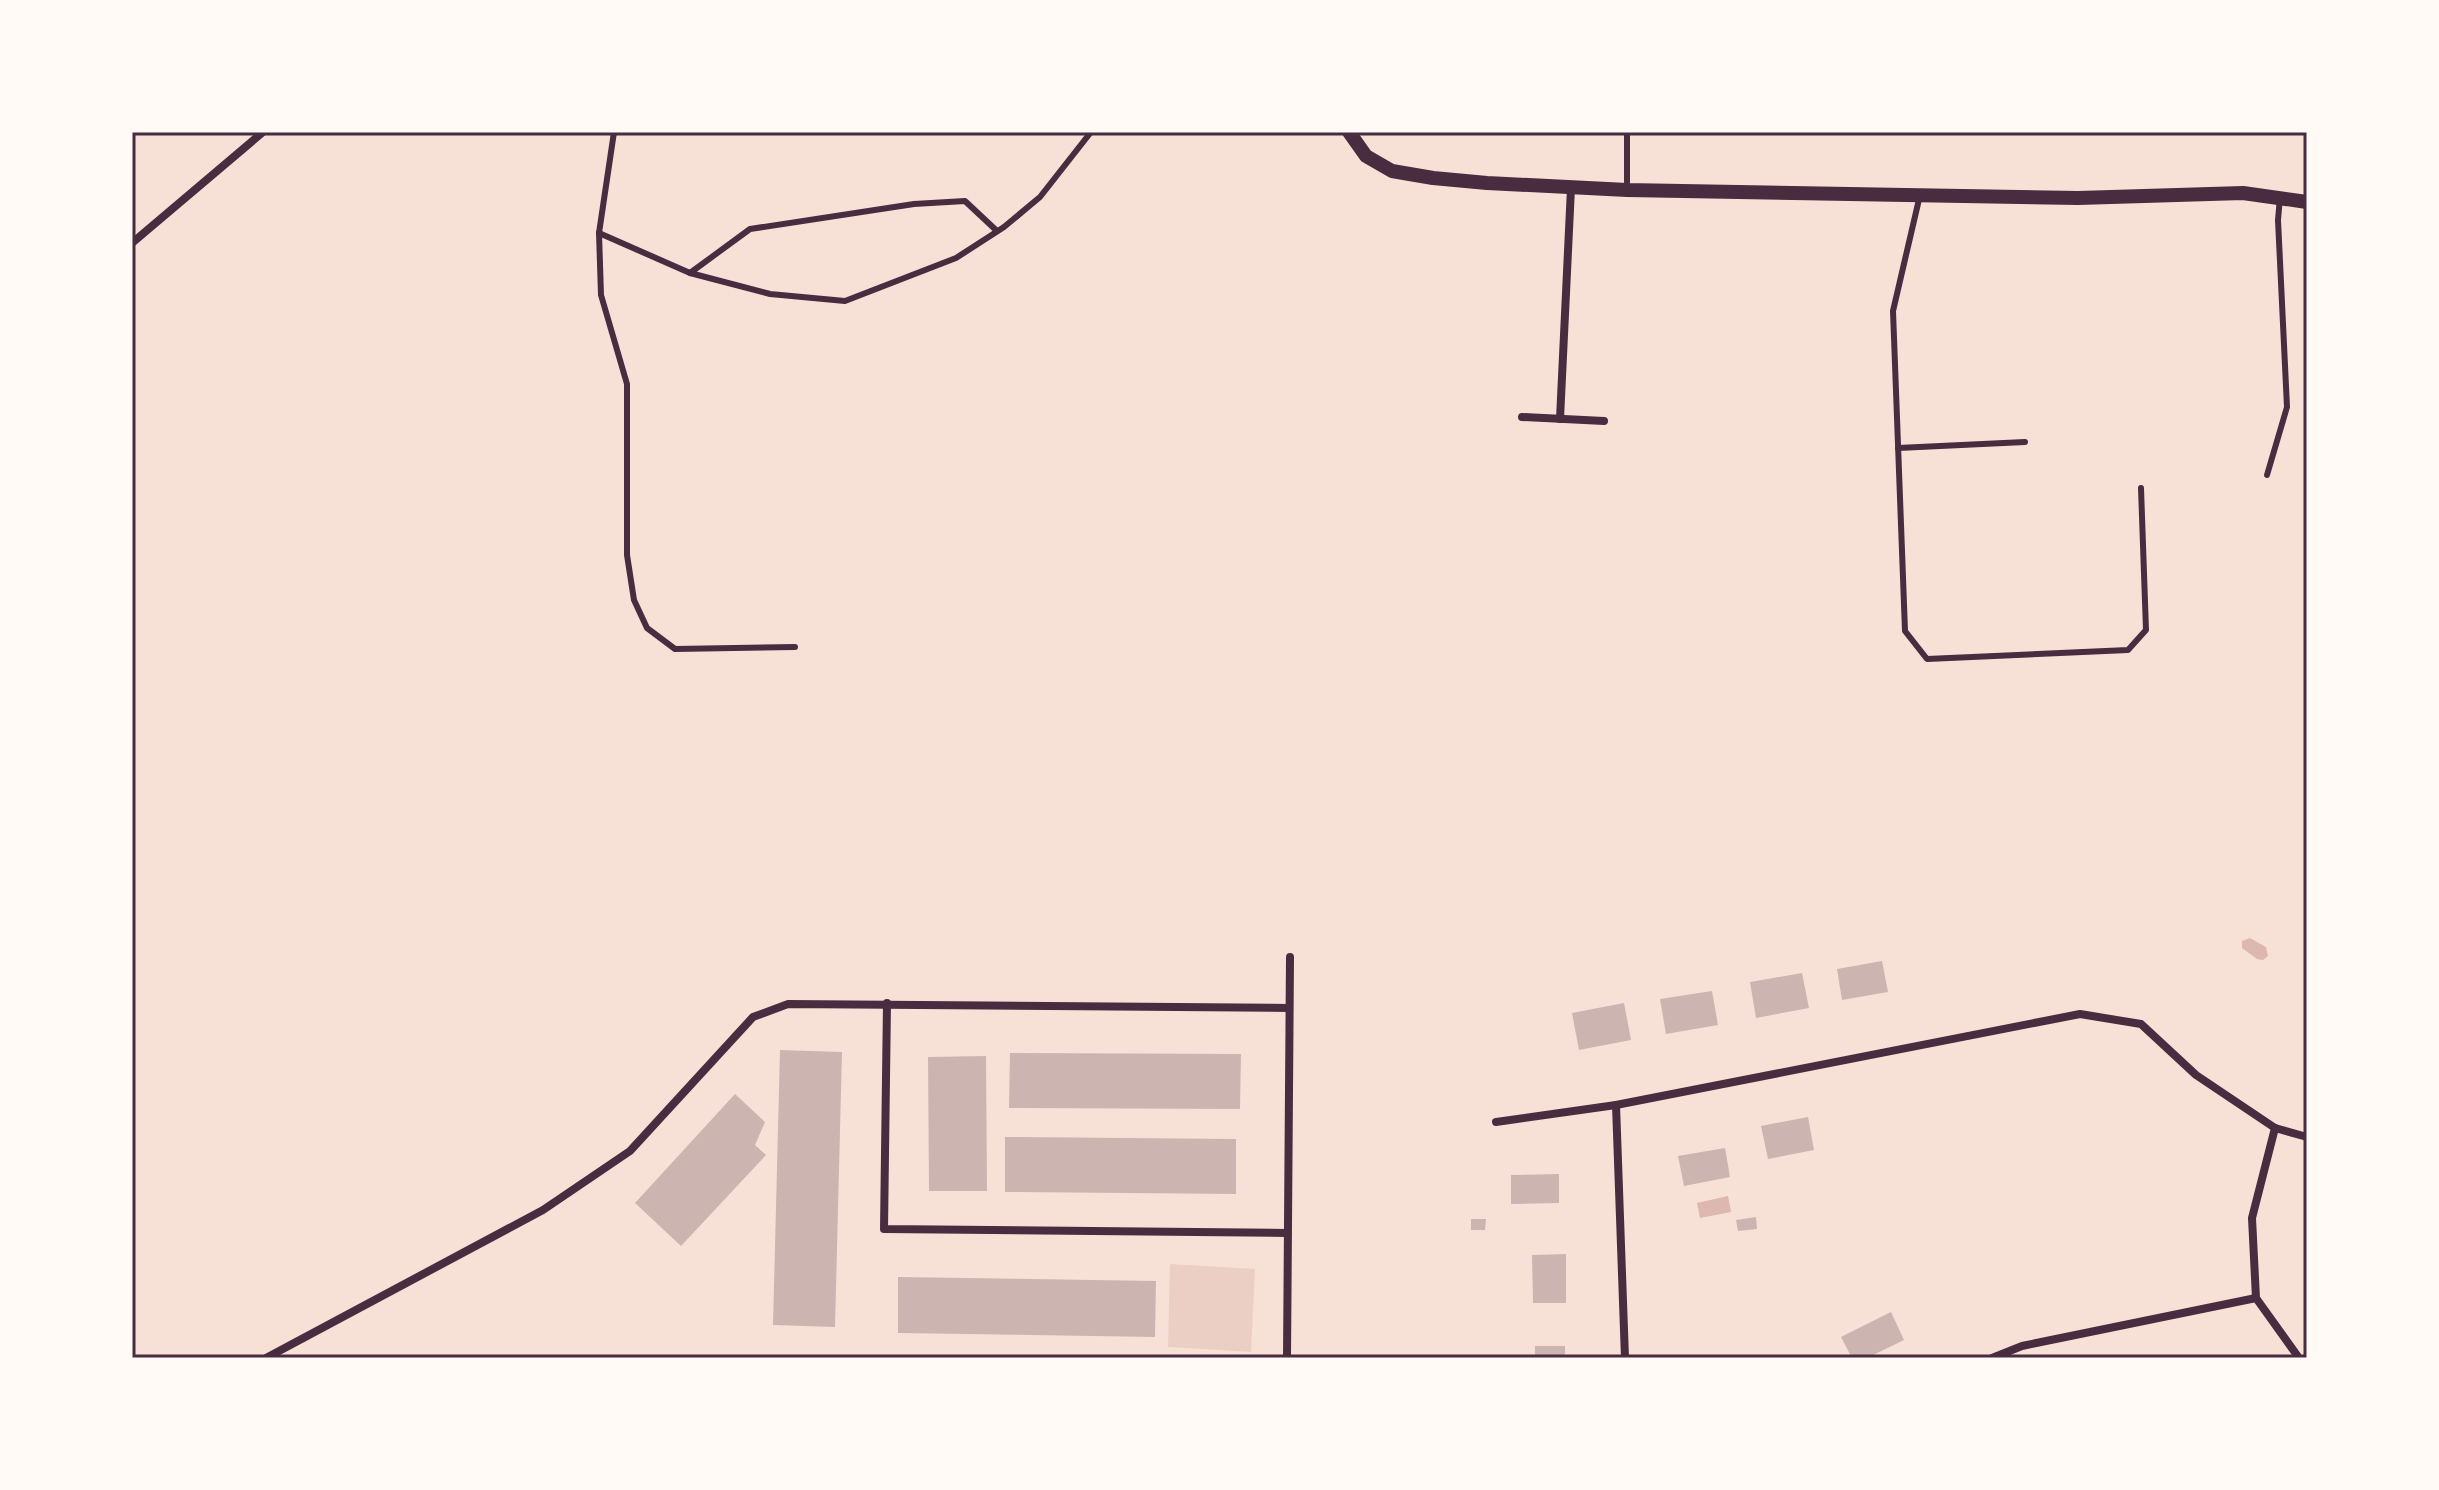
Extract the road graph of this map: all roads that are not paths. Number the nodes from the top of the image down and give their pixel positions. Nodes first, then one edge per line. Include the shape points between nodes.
1 (263, 132) edge
2 (614, 132) edge
3 (1091, 132) edge
4 (1349, 132) edge
5 (1627, 132) edge
6 (1571, 188) junction
7 (1627, 190) junction
8 (1920, 195) junction
9 (2280, 197) junction
10 (2307, 202) edge
11 (997, 231) junction
12 (599, 233) junction
13 (132, 243) edge
14 (690, 273) junction
15 (1522, 417) dead end
16 (1560, 419) junction
17 (1604, 421) dead end
18 (2025, 442) dead end
19 (1898, 448) junction
20 (2267, 475) dead end
21 (2141, 488) dead end
22 (795, 647) dead end
23 (1290, 957) dead end
24 (887, 1003) junction
25 (1289, 1008) junction
26 (1616, 1105) junction
27 (1496, 1122) dead end
28 (2275, 1128) junction
29 (2307, 1137) edge
30 (1287, 1233) junction
31 (2256, 1298) junction
32 (266, 1358) edge
33 (1287, 1358) edge
34 (1625, 1358) edge
35 (1992, 1358) edge
36 (2299, 1358) edge

1 - 13 street
2 - 12 lane
3 - 11 lane via 1040,197
4 - 6 street via 1366,156 1392,171
5 - 7 lane
6 - 7 street
6 - 16 street
7 - 8 street
8 - 9 street
8 - 19 lane via 1893,311
9 - 10 street
9 - 20 lane via 2287,407
11 - 14 lane via 956,258 845,301 770,294
11 - 14 lane via 965,201 914,204 750,229
12 - 14 lane
12 - 22 lane via 601,295 627,384 627,555 634,600 647,628 675,649
15 - 16 street
16 - 17 street
18 - 19 lane
19 - 21 lane via 1905,631 1927,659 2128,650 2146,630
23 - 25 street
24 - 25 street
24 - 30 street via 884,1229
24 - 32 street via 788,1004 753,1017 630,1151 543,1210
25 - 30 street
26 - 27 street
26 - 28 street via 2080,1014 2141,1024 2196,1075
26 - 34 street
28 - 29 street
28 - 31 street via 2252,1218
30 - 33 street
31 - 35 street via 2022,1346
31 - 36 street

